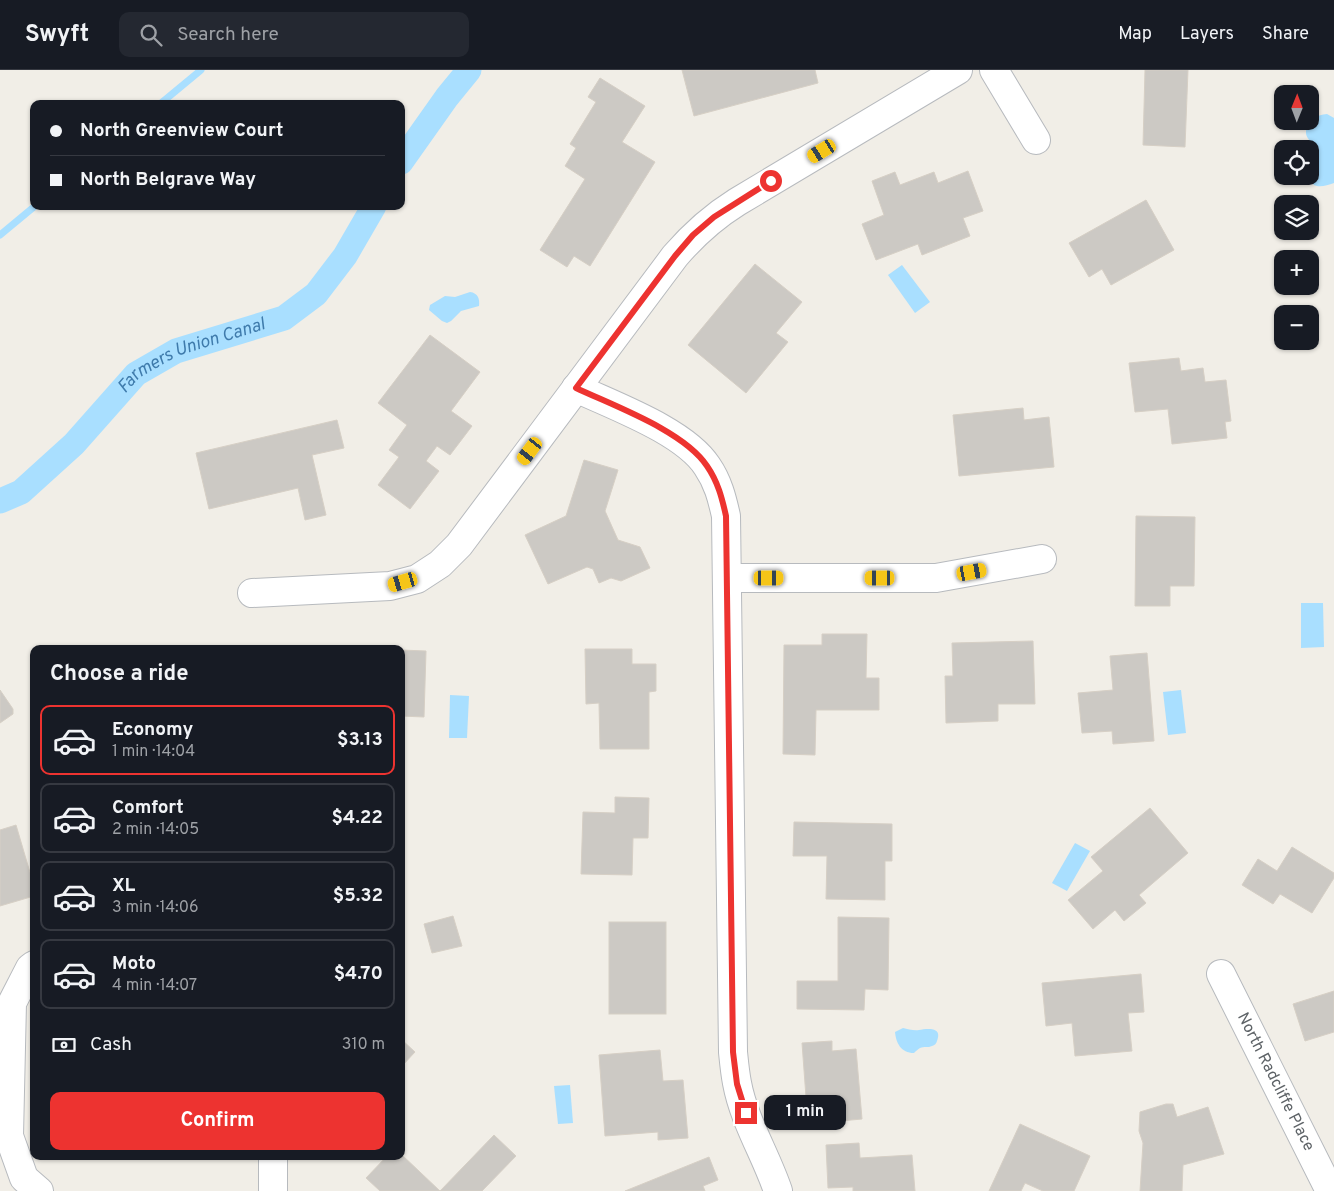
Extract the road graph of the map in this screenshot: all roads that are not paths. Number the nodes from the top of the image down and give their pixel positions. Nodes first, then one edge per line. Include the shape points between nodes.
1 (958, 70) edge
2 (994, 70) edge
3 (1036, 140) dead end
4 (576, 388) junction
5 (1042, 559) dead end
6 (728, 578) junction
7 (252, 593) dead end
8 (30, 968) edge
9 (1221, 974) dead end
10 (273, 1160) edge
11 (39, 1191) edge
12 (273, 1191) edge
13 (778, 1191) edge
14 (1330, 1191) edge

1 - 4 street via 714,217 675,256
2 - 3 street
4 - 6 street via 665,430 688,445 706,465 720,489 726,516
4 - 7 street via 459,544 440,564 417,578 390,586
5 - 6 street via 936,578
6 - 13 street via 733,1052 737,1084 746,1113
8 - 11 street via 12,1003 9,1136 24,1178
9 - 14 street, North Radcliffe Place
10 - 12 street

